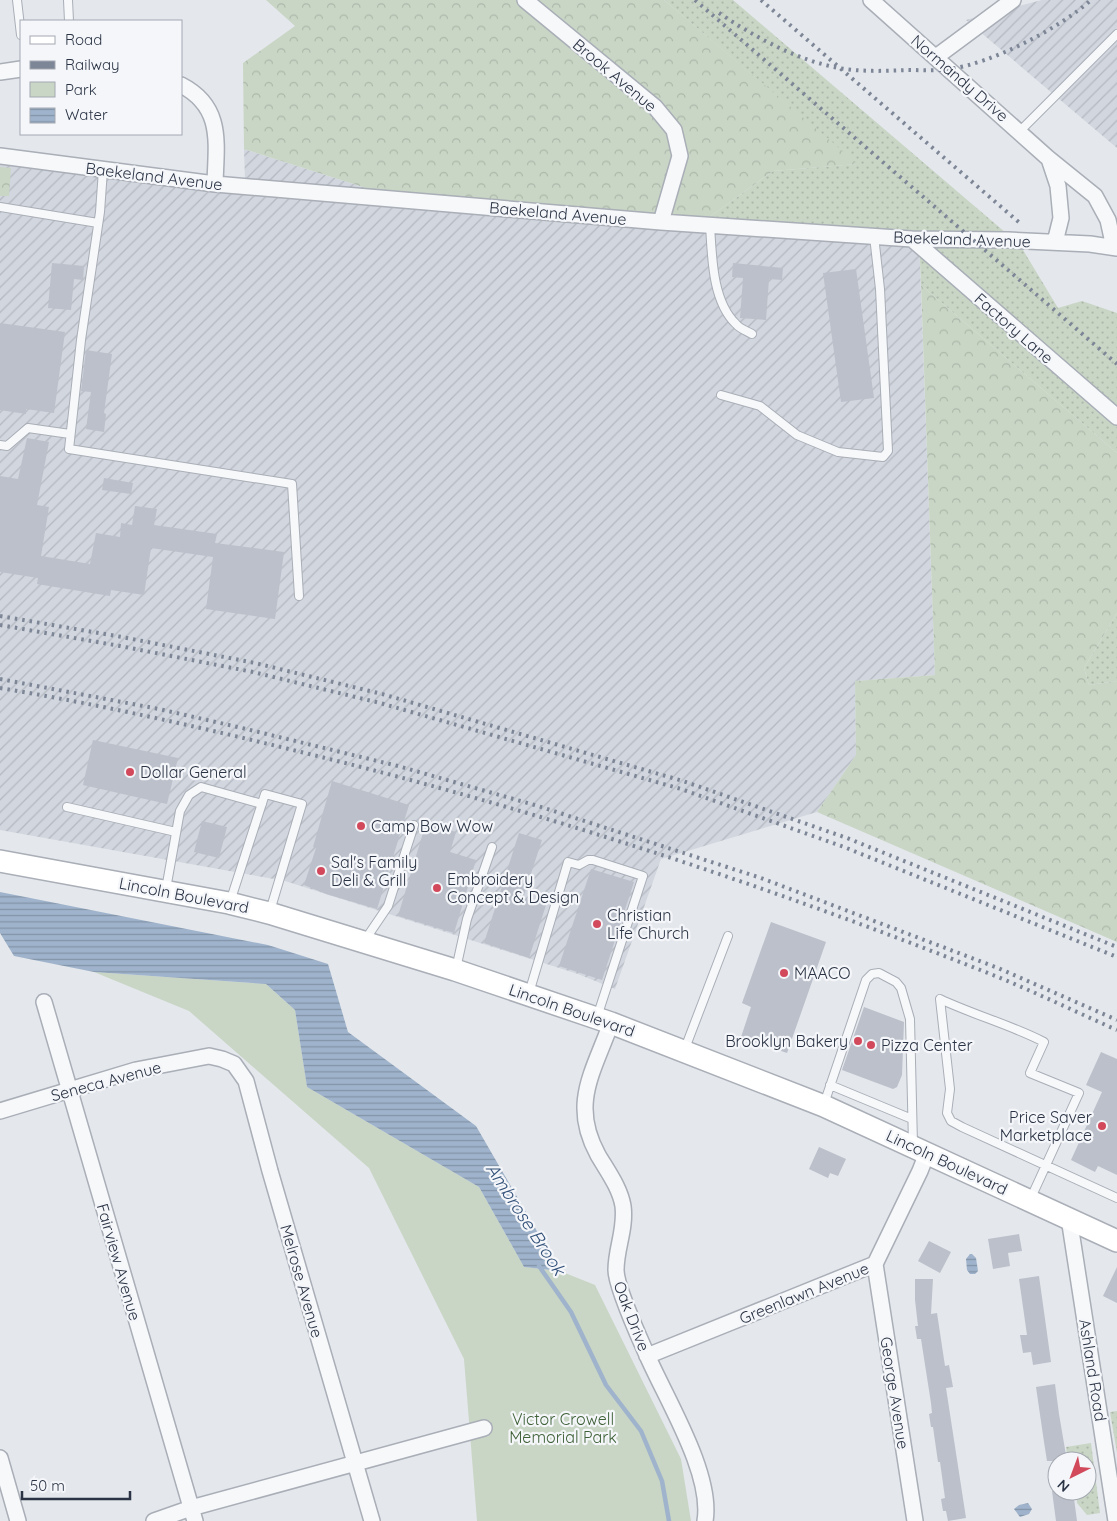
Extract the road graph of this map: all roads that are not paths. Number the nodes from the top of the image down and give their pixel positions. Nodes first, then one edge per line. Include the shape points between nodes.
1 (17, 0) edge
2 (68, 0) edge
3 (525, 0) edge
4 (871, 0) edge
5 (1013, 0) edge
6 (69, 20) edge
7 (20, 26) edge
8 (1117, 34) edge
9 (936, 57) junction
10 (20, 69) edge
11 (0, 72) edge
12 (182, 86) edge
13 (1020, 131) junction
14 (0, 156) edge
15 (1048, 158) junction
16 (103, 170) junction
17 (215, 184) junction
18 (0, 207) edge
19 (661, 222) junction
20 (98, 223) junction
21 (710, 225) junction
22 (874, 236) junction
23 (912, 239) junction
24 (1055, 242) junction
25 (1116, 247) edge
26 (752, 334) dead end
27 (721, 394) dead end
28 (1117, 417) edge
29 (70, 434) junction
30 (0, 445) edge
31 (299, 596) dead end
32 (262, 804) junction
33 (67, 807) dead end
34 (414, 825) dead end
35 (176, 832) junction
36 (492, 846) dead end
37 (0, 861) edge
38 (166, 890) junction
39 (229, 903) junction
40 (270, 913) junction
41 (728, 936) dead end
42 (364, 941) junction
43 (456, 970) junction
44 (529, 994) junction
45 (44, 1002) dead end
46 (604, 1021) junction
47 (684, 1051) junction
48 (214, 1057) joint
49 (830, 1085) junction
50 (68, 1090) junction
51 (824, 1106) junction
52 (0, 1111) edge
53 (912, 1119) junction
54 (920, 1150) junction
55 (1047, 1164) junction
56 (1117, 1198) edge
57 (1030, 1200) junction
58 (1069, 1218) junction
59 (1117, 1241) edge
60 (875, 1264) junction
61 (647, 1356) junction
62 (484, 1428) dead end
63 (0, 1458) edge
64 (355, 1464) junction
65 (1113, 1479) edge
66 (193, 1515) edge
67 (18, 1521) edge
68 (154, 1521) edge
69 (372, 1521) edge
70 (705, 1521) edge
71 (915, 1521) edge
72 (1116, 1521) edge

1 - 7 lane
2 - 6 lane
3 - 19 street, Brook Avenue via 655,107 674,130 680,156
4 - 9 street, Normandy Drive
5 - 9 street
8 - 13 lane
9 - 13 street, Normandy Drive
10 - 11 street
12 - 17 street via 198,96 215,124
13 - 15 street, Normandy Drive
14 - 16 street, Baekeland Avenue
15 - 24 street, Normandy Drive via 1058,186 1061,218
15 - 25 street, Normandy Drive via 1095,196 1108,220
16 - 17 street, Baekeland Avenue
16 - 20 lane
17 - 19 street, Baekeland Avenue
18 - 20 lane
19 - 21 street, Baekeland Avenue
20 - 29 lane
21 - 22 street, Baekeland Avenue
21 - 26 lane via 714,276 722,301 737,326
22 - 23 street, Baekeland Avenue
22 - 27 lane via 880,289 888,451 883,456 838,452 797,435 760,406
23 - 24 street, Baekeland Avenue
23 - 28 street, Factory Lane
24 - 25 street, Baekeland Avenue
29 - 30 lane via 28,428 7,446
29 - 31 lane via 69,449 292,484
32 - 35 lane via 201,787 189,795 180,811
32 - 39 lane
32 - 40 lane via 265,794 302,804
33 - 35 lane
34 - 42 lane via 388,906
35 - 38 lane
36 - 43 lane via 467,918
37 - 38 main road, Lincoln Boulevard
38 - 39 main road, Lincoln Boulevard
39 - 40 main road, Lincoln Boulevard
40 - 42 main road, Lincoln Boulevard
41 - 47 lane
42 - 43 main road, Lincoln Boulevard
43 - 44 main road, Lincoln Boulevard
44 - 46 main road, Lincoln Boulevard
44 - 46 lane via 568,862 579,865 594,860 643,876 610,977
45 - 50 street, Fairview Avenue
46 - 47 main road, Lincoln Boulevard
46 - 61 street, Oak Drive via 586,1089 584,1119 588,1136 619,1193 623,1233 616,1272
47 - 51 main road, Lincoln Boulevard
48 - 50 street, Seneca Avenue via 136,1070
48 - 64 street, Melrose Avenue via 234,1064 246,1081
49 - 51 lane
49 - 53 lane
49 - 53 lane via 866,980 879,973 901,988 910,1019
50 - 52 street, Seneca Avenue
50 - 66 street, Fairview Avenue
51 - 54 main road, Lincoln Boulevard
53 - 54 lane
54 - 57 main road, Lincoln Boulevard
54 - 60 street, Greenlawn Avenue via 920,1171
55 - 55 lane via 1079,1093 1030,1073 1044,1042 940,998 950,1089 947,1112 951,1121
55 - 56 lane
55 - 57 lane
57 - 58 main road, Lincoln Boulevard
58 - 59 main road, Lincoln Boulevard
58 - 65 street, Ashland Road
60 - 61 street, Greenlawn Avenue
60 - 71 street, George Avenue
61 - 70 street, Oak Drive via 703,1483
62 - 64 street
63 - 67 street
64 - 66 street
64 - 69 street, Melrose Avenue
65 - 72 street, Ashland Road
66 - 68 street

